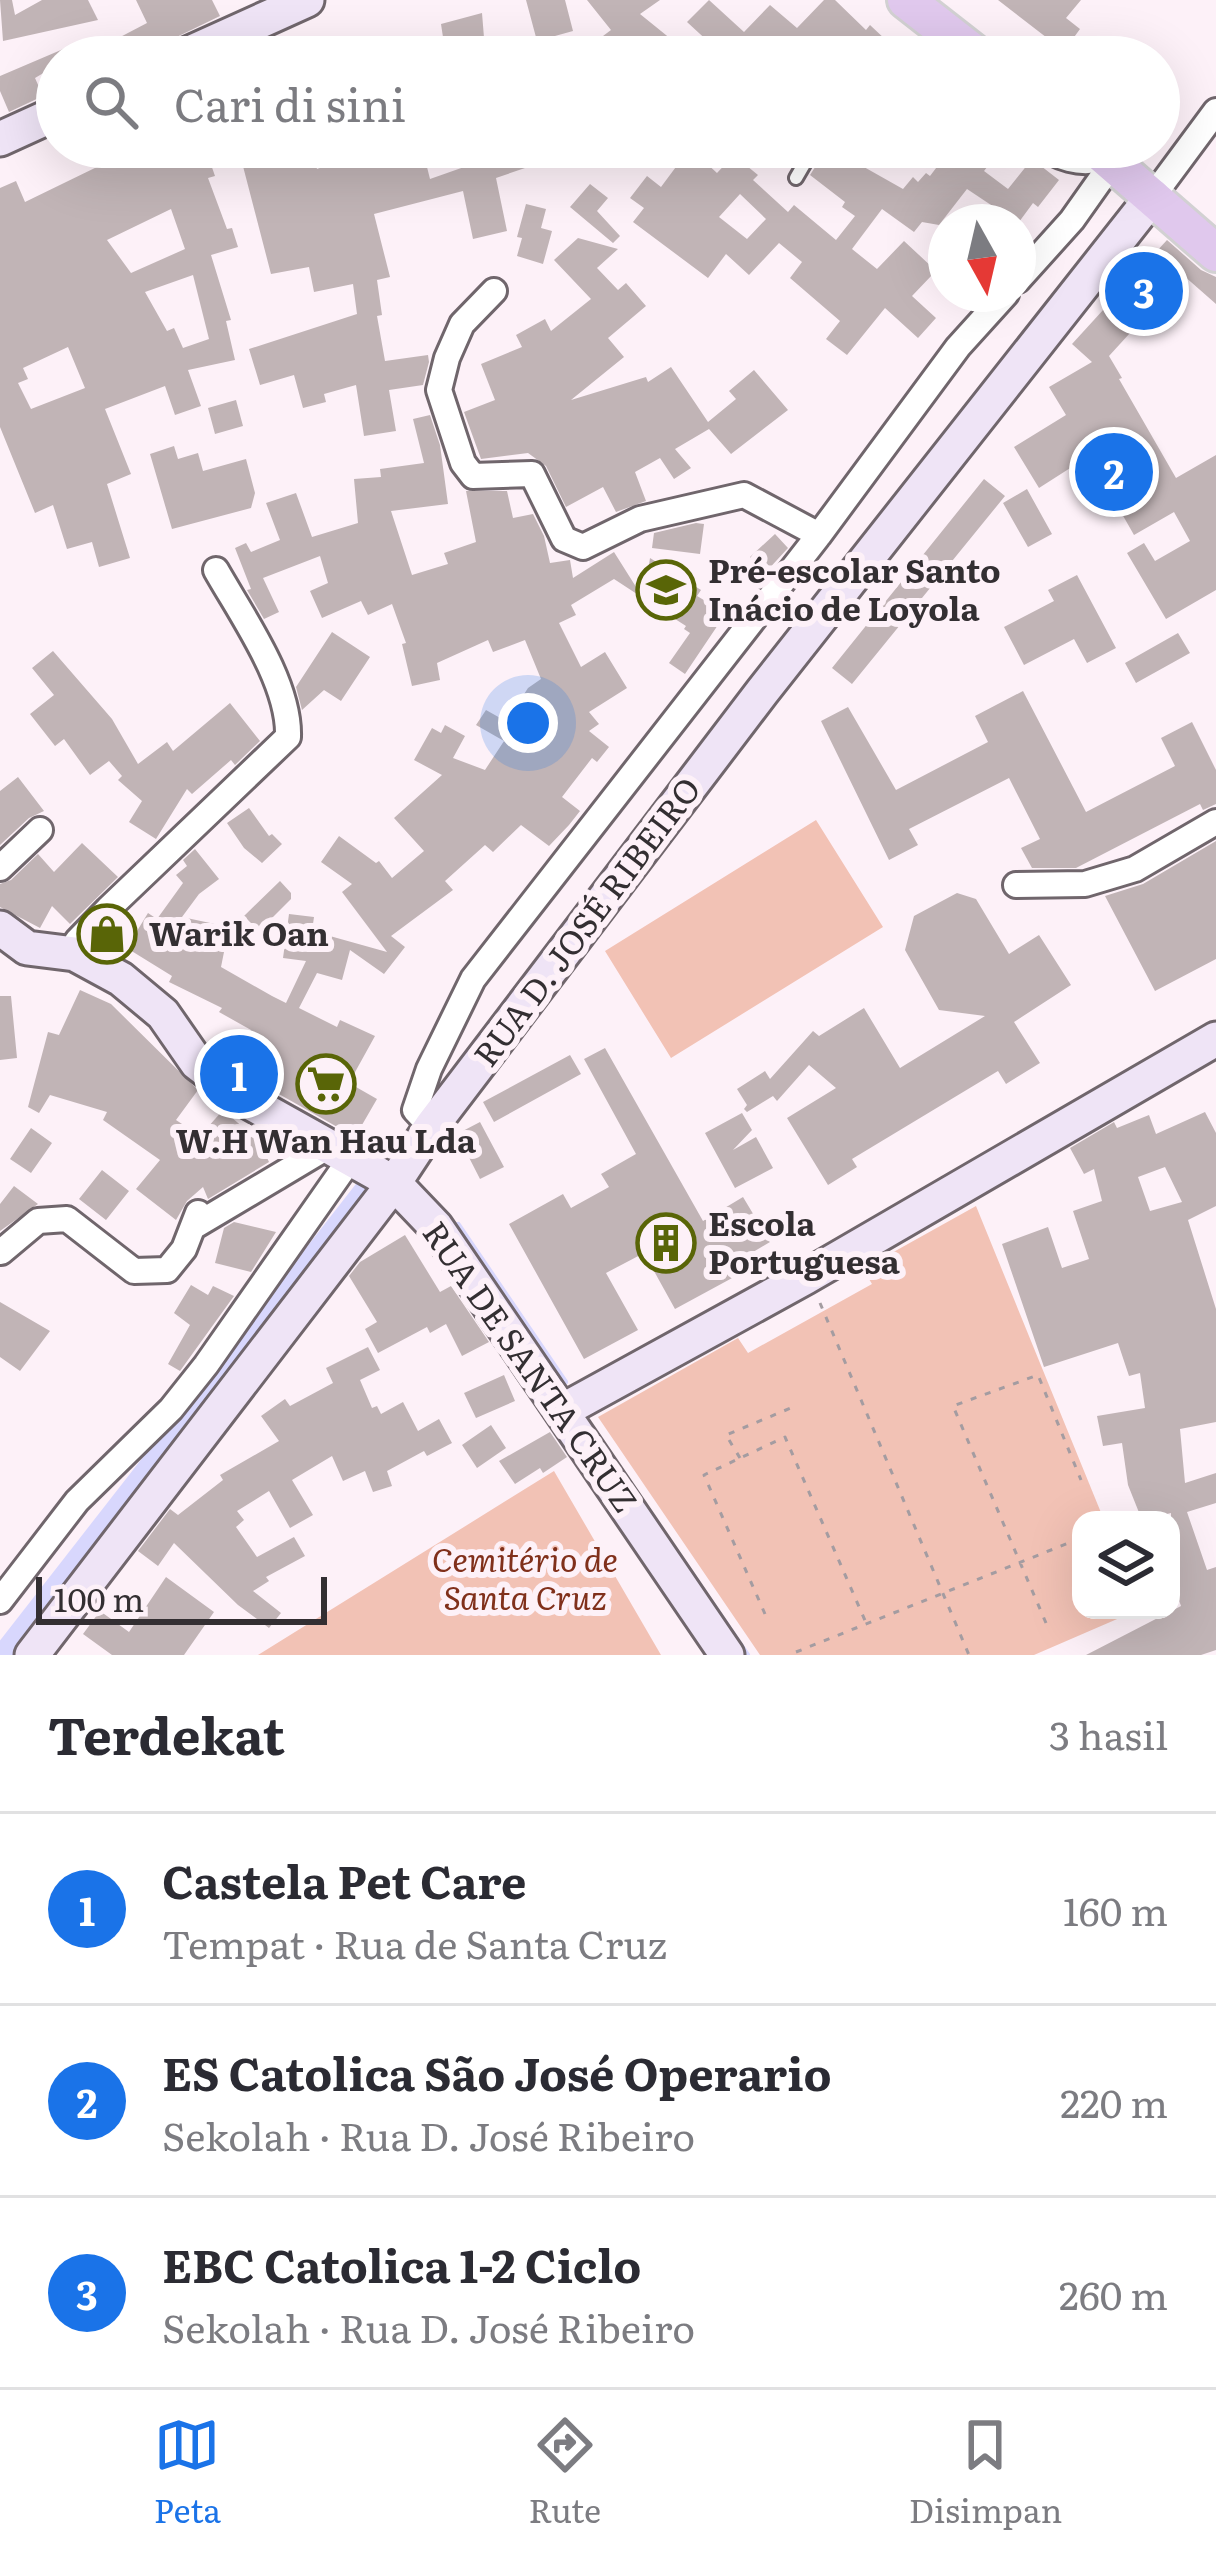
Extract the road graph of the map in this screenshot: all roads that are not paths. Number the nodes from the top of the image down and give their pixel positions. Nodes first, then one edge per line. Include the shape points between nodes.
1 (308, 0) edge
2 (906, 0) edge
3 (228, 36) edge
4 (952, 36) edge
5 (1216, 111) edge
6 (36, 123) edge
7 (0, 139) edge
8 (1180, 160) edge
9 (802, 168) edge
10 (1097, 168) edge
11 (1120, 168) edge
12 (1174, 168) edge
13 (796, 178) dead end
14 (1153, 196) junction
15 (1216, 253) edge
16 (1036, 260) edge
17 (494, 291) dead end
18 (989, 312) edge
19 (819, 535) junction
20 (216, 570) dead end
21 (1216, 822) edge
22 (40, 830) dead end
23 (0, 868) edge
24 (1016, 885) dead end
25 (9, 944) edge
26 (75, 954) junction
27 (1216, 1039) edge
28 (431, 1127) junction
29 (340, 1152) junction
30 (394, 1183) junction
31 (1, 1252) edge
32 (562, 1411) junction
33 (0, 1601) edge
34 (32, 1655) edge
35 (727, 1655) edge

1 - 3 street
2 - 4 main road
5 - 8 street
6 - 7 street
9 - 13 lane
10 - 16 street via 1072,220
11 - 14 main road
12 - 14 street
14 - 15 main road
14 - 28 street, RUA D. JOSÉ RIBEIRO
17 - 19 street via 462,324 439,391 473,476 532,474 565,538 583,547 640,519 744,495
18 - 19 street
19 - 28 street via 473,979 416,1110
20 - 26 street via 264,656 288,737 108,909 77,941
21 - 24 street via 1135,869 1085,884
22 - 23 street
25 - 26 street, RUA DE SANTA CRUZ
26 - 29 street, RUA DE SANTA CRUZ via 164,1014 197,1063 242,1098
27 - 32 street
28 - 30 street, RUA D. JOSÉ RIBEIRO
29 - 30 street, RUA DE SANTA CRUZ
29 - 31 street via 195,1220 167,1270 134,1270 67,1219 38,1221
29 - 33 street via 206,1365 77,1501
30 - 32 street, RUA DE SANTA CRUZ via 436,1226
30 - 34 street, RUA D. JOSÉ RIBEIRO
32 - 35 street, RUA DE SANTA CRUZ

